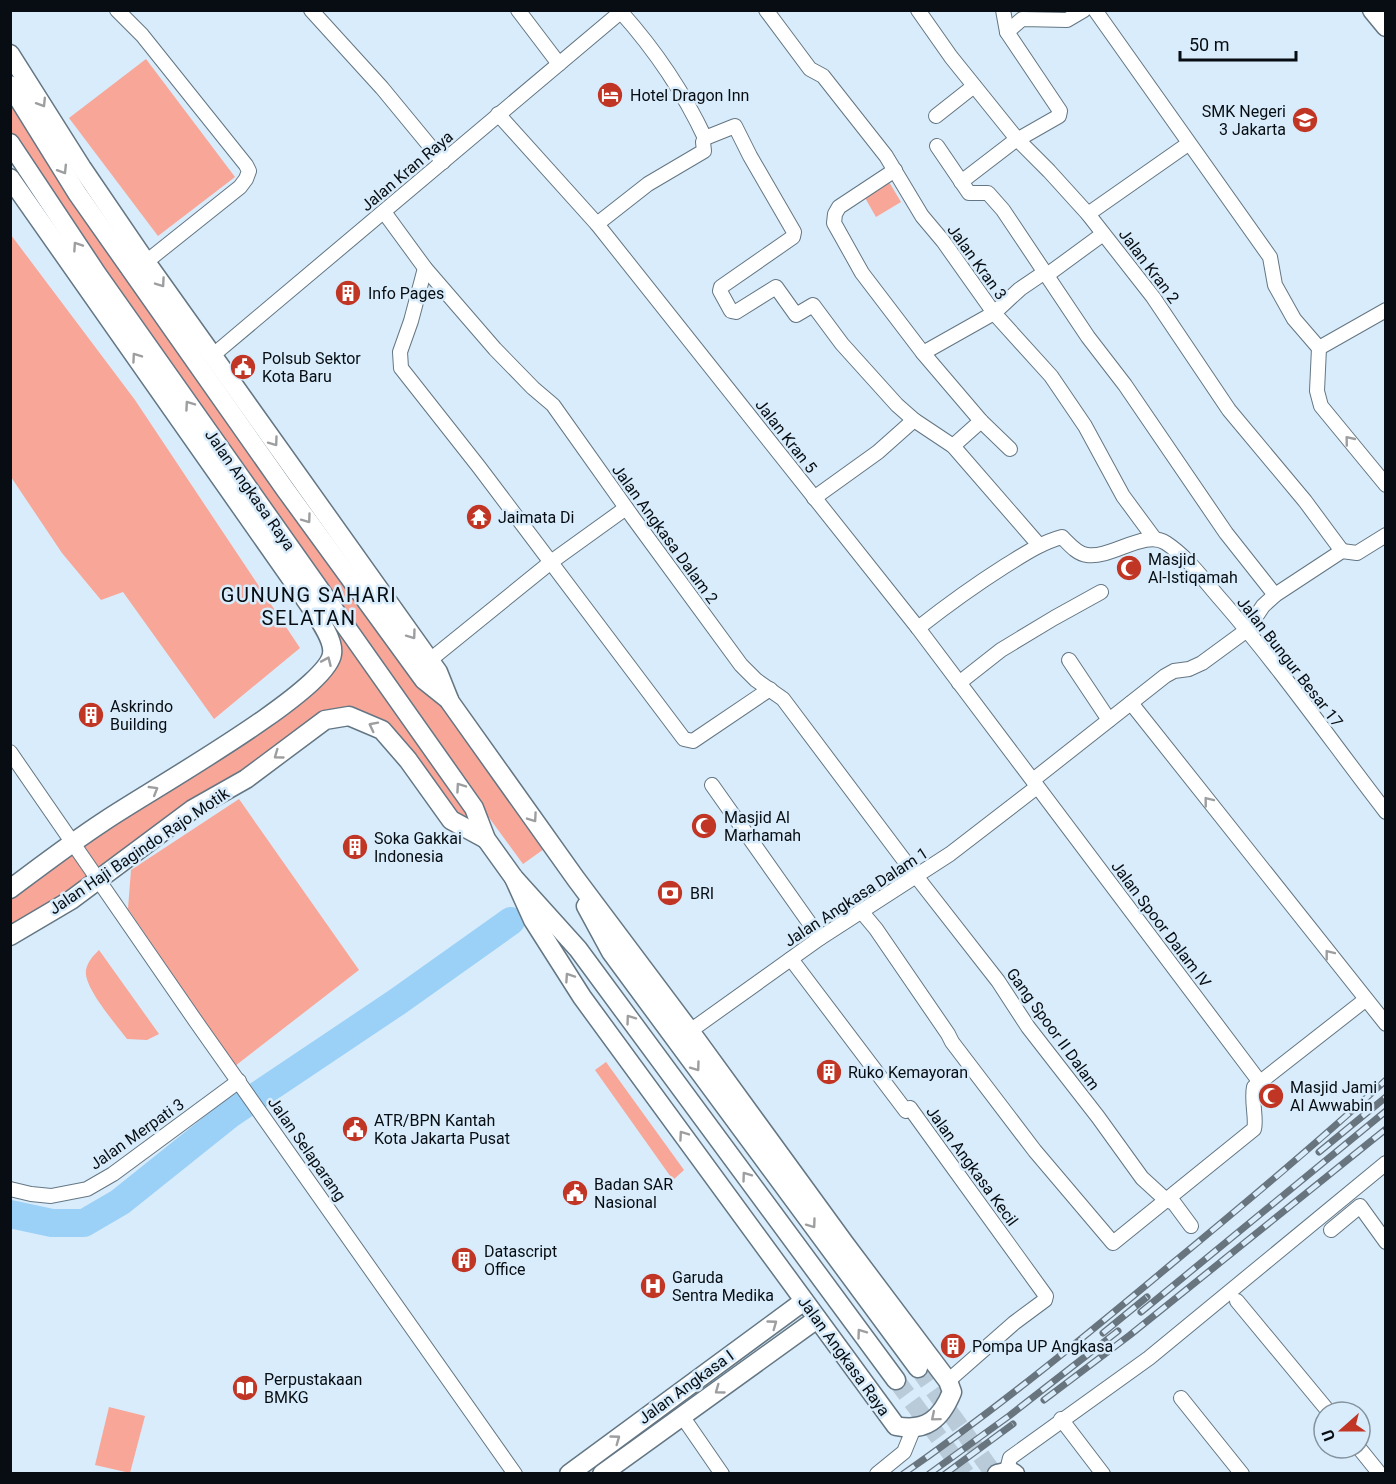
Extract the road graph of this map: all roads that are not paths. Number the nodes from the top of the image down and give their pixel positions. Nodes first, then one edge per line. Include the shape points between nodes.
1 (117, 10) edge
2 (311, 10) edge
3 (518, 10) edge
4 (766, 10) edge
5 (918, 10) edge
6 (1003, 10) edge
7 (1084, 10) edge
8 (1095, 10) edge
9 (1372, 10) edge
10 (622, 11) edge
11 (1386, 27) edge
12 (1007, 32) junction
13 (10, 54) edge
14 (559, 64) junction
15 (10, 85) edge
16 (974, 86) junction
17 (498, 114) junction
18 (936, 116) dead end
19 (705, 138) junction
20 (1017, 140) junction
21 (10, 142) edge
22 (1188, 144) junction
23 (937, 146) dead end
24 (443, 162) junction
25 (895, 170) junction
26 (11, 181) edge
27 (961, 182) junction
28 (384, 212) junction
29 (1088, 214) junction
30 (597, 224) junction
31 (1103, 234) junction
32 (146, 262) junction
33 (425, 268) junction
34 (1046, 274) junction
35 (1386, 310) edge
36 (994, 313) junction
37 (1319, 348) junction
38 (923, 353) junction
39 (212, 356) junction
40 (914, 420) junction
41 (981, 421) junction
42 (953, 446) junction
43 (1010, 450) dead end
44 (288, 463) junction
45 (1386, 485) edge
46 (285, 489) junction
47 (813, 498) junction
48 (626, 508) junction
49 (245, 514) junction
50 (274, 525) junction
51 (1386, 535) edge
52 (1154, 538) junction
53 (1038, 545) junction
54 (1342, 551) junction
55 (551, 562) junction
56 (307, 571) junction
57 (1101, 592) dead end
58 (302, 594) junction
59 (1275, 596) junction
60 (918, 627) junction
61 (1247, 630) junction
62 (430, 660) junction
63 (1069, 660) dead end
64 (959, 682) junction
65 (770, 689) junction
66 (450, 702) junction
67 (1131, 703) junction
68 (325, 720) joint
69 (1109, 720) junction
70 (10, 752) edge
71 (1035, 784) junction
72 (712, 785) dead end
73 (1386, 812) edge
74 (486, 839) junction
75 (72, 843) junction
76 (916, 876) junction
77 (514, 878) junction
78 (576, 879) junction
79 (98, 880) junction
80 (10, 889) edge
81 (861, 911) junction
82 (10, 936) edge
83 (820, 938) junction
84 (791, 959) junction
85 (1365, 1000) junction
86 (1386, 1024) edge
87 (690, 1031) junction
88 (239, 1081) junction
89 (1259, 1081) junction
90 (1386, 1163) edge
91 (10, 1189) edge
92 (1166, 1200) junction
93 (1191, 1226) dead end
94 (1331, 1230) dead end
95 (1386, 1242) edge
96 (804, 1301) junction
97 (1237, 1301) dead end
98 (817, 1319) junction
99 (918, 1368) tunnel mouth
100 (896, 1380) tunnel mouth
101 (948, 1381) junction
102 (1180, 1398) dead end
103 (1319, 1400) edge
104 (682, 1416) junction
105 (1061, 1419) junction
106 (913, 1430) junction
107 (1369, 1460) edge
108 (515, 1473) edge
109 (569, 1473) edge
110 (602, 1473) edge
111 (722, 1473) edge
112 (877, 1473) edge
113 (1007, 1473) edge
114 (1103, 1473) edge
115 (1242, 1473) edge
116 (1380, 1473) edge

1 - 32 street via 142,35 249,171 240,187
2 - 24 street
3 - 14 street
4 - 25 street, Jalan Kran 3
5 - 16 street, Jalan Kran 2
6 - 12 street
7 - 12 street via 1067,20 1022,19
8 - 22 street
9 - 11 main road
10 - 14 street, Jalan Kran Raya
10 - 19 street via 675,80
12 - 20 street via 1060,114
13 -> 32 main road, Jalan Angkasa Raya
14 - 17 street, Jalan Kran Raya
15 -> 46 main road, Jalan Angkasa Raya via 77,193
16 - 18 street
16 - 20 street, Jalan Kran 2
17 - 24 street, Jalan Kran Raya
17 - 30 street, Jalan Kran 5
19 - 30 street via 704,151 648,184
19 - 40 street via 735,126 794,235 721,287 731,311 736,312 776,286 796,315 813,305 842,344
20 - 27 street
20 - 29 street, Jalan Kran 2
50 -> 21 main road, Jalan Angkasa Raya via 74,241
22 - 29 street
22 - 37 street via 1270,257 1275,285 1294,319
23 - 27 street
24 - 28 street, Jalan Kran Raya
25 - 36 street, Jalan Kran 3 via 922,216
25 - 38 street via 839,207 834,223 862,273
49 -> 26 main road, Jalan Angkasa Raya
27 - 34 street via 971,194 992,195
28 - 33 street, Jalan Angkasa Dalam 2
28 - 39 street, Jalan Kran Raya
29 - 31 street, Jalan Kran 2
30 - 47 street, Jalan Kran 5
31 - 34 street
31 - 54 street, Jalan Kran 2 via 1153,297 1229,410
32 -> 39 main road, Jalan Angkasa Raya
33 - 48 street, Jalan Angkasa Dalam 2 via 495,349 553,405
33 - 55 street via 400,352 401,368
34 - 36 street via 1020,289
34 - 59 street via 1226,533
35 - 37 street
36 - 38 street
36 - 52 street, Jalan Kran 3 via 1051,376 1085,426 1123,496
45 -> 37 street via 1317,398
38 - 41 street
39 -> 44 main road, Jalan Angkasa Raya
40 - 42 street
40 - 47 street via 878,452
41 - 42 street
41 - 43 street
42 - 53 street
44 - 46 main road
44 -> 62 main road, Jalan Angkasa Raya
46 -> 66 main road, Jalan Angkasa Raya via 424,680
47 - 60 street, Jalan Kran 5
48 - 55 street
48 - 65 street, Jalan Angkasa Dalam 2 via 741,665
49 - 50 main road
49 - 58 main road, Jalan Angkasa Raya
50 - 56 main road, Jalan Angkasa Raya
51 - 54 street via 1357,553
52 - 53 street via 1097,555 1078,552 1062,537
52 - 61 street, Jalan Bungur Besar 17 via 1186,559
53 - 60 street
54 - 59 street, Jalan Angkasa Dalam 1
55 - 62 street
55 - 65 street via 684,739 693,741
56 - 58 main road
74 -> 56 main road, Jalan Angkasa Raya via 474,808
57 - 64 street via 1001,650
75 -> 58 main road, Jalan Angkasa Raya via 230,743 318,677 332,654 328,635
59 - 61 street, Jalan Angkasa Dalam 1
60 - 64 street, Jalan Kran 5
61 - 67 street, Jalan Angkasa Dalam 1 via 1196,667 1174,671
61 - 73 street, Jalan Bungur Besar 17
62 - 66 main road, Jalan Angkasa Raya
63 - 69 street
64 - 71 street, Jalan Kran 5
65 - 76 street, Jalan Angkasa Dalam 2 via 783,699
66 -> 78 main road, Jalan Angkasa Raya
67 - 69 street, Jalan Angkasa Dalam 1
85 -> 67 street
74 -> 68 main road, Jalan Angkasa Raya via 451,820 382,730 349,716
68 -> 79 main road, Jalan Haji Bagindo Rajo Motik via 246,779 193,809
69 - 71 street, Jalan Angkasa Dalam 1
70 - 75 street, Jalan Selaparang
71 - 76 street, Jalan Angkasa Dalam 1 via 950,854
71 - 89 street, Jalan Spoor Dalam IV
72 - 83 street
74 - 77 main road, Jalan Angkasa Raya
75 - 79 street, Jalan Selaparang
75 - 80 main road
76 - 81 street, Jalan Angkasa Dalam 1
76 - 92 street, Gang Spoor II Dalam via 1142,1178
96 -> 77 main road, Jalan Angkasa Raya via 576,987 533,920
100 -> 77 main road, Jalan Angkasa Raya via 578,949
78 - 87 main road, Jalan Angkasa Raya
78 -> 99 main road, Jalan Angkasa Raya via 611,952
79 - 82 main road, Jalan Haji Bagindo Rajo Motik
79 - 88 street, Jalan Selaparang
81 - 83 street, Jalan Angkasa Dalam 1
81 - 92 street via 952,1042 1112,1243
83 - 84 street, Jalan Angkasa Dalam 1
84 - 87 street, Jalan Angkasa Dalam 1
84 - 101 street, Jalan Angkasa Kecil via 906,1111 910,1108 1046,1296 1046,1300
85 - 86 street
85 - 89 street
87 - 101 main road, Jalan Angkasa Raya
88 - 91 street, Jalan Merpati 3 via 87,1189 51,1196
88 - 108 street, Jalan Selaparang
89 - 92 street via 1253,1091 1254,1129
90 - 105 street via 1149,1358
92 - 93 street, Gang Spoor II Dalam via 1174,1203
94 - 95 street via 1360,1206
96 - 98 main road, Jalan Angkasa Raya
109 -> 96 main road, Jalan Angkasa I
97 - 103 street
98 -> 104 main road, Jalan Angkasa I
98 - 106 main road, Jalan Angkasa Raya via 896,1426
101 -> 106 main road via 952,1392 946,1406 927,1424
102 - 115 street
104 - 110 main road, Jalan Angkasa I
104 - 111 street
105 - 113 street via 1010,1458
105 - 114 street
106 - 112 street via 904,1452
107 - 116 street

